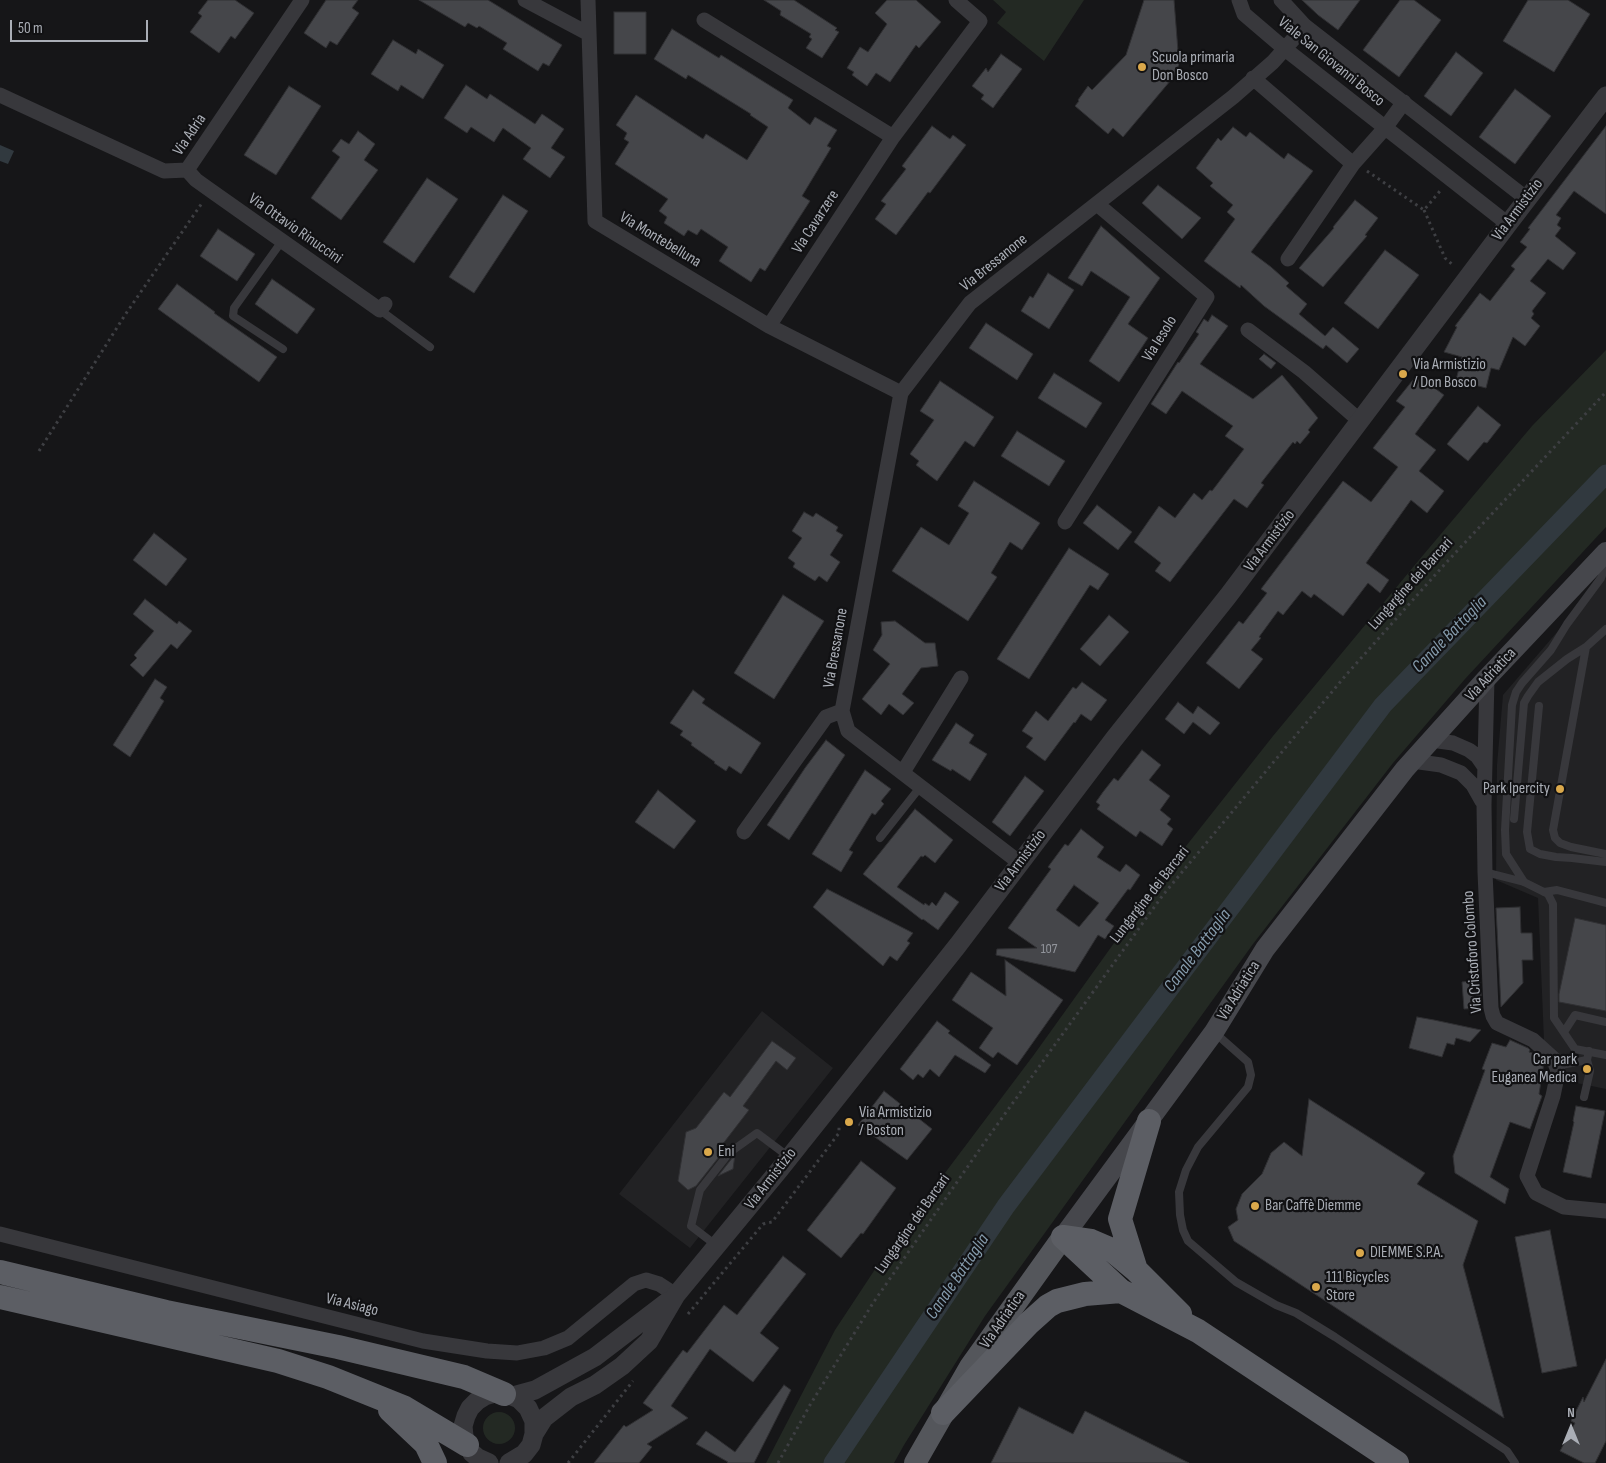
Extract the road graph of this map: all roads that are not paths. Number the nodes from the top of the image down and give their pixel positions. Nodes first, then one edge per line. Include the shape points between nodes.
1 (302, 0) edge
2 (525, 0) edge
3 (588, 0) edge
4 (956, 0) edge
5 (1240, 0) edge
6 (1281, 0) edge
7 (704, 20) dead end
8 (1305, 26) junction
9 (589, 34) junction
10 (1285, 49) junction
11 (1253, 78) junction
12 (0, 95) edge
13 (1606, 96) edge
14 (1404, 102) junction
15 (1385, 128) junction
16 (893, 137) junction
17 (1353, 164) junction
18 (187, 170) junction
19 (1527, 199) junction
20 (1097, 204) junction
21 (1508, 224) junction
22 (282, 241) junction
23 (1288, 259) dead end
24 (382, 307) joint
25 (769, 326) junction
26 (1248, 330) dead end
27 (430, 347) dead end
28 (283, 349) dead end
29 (901, 393) junction
30 (1360, 421) junction
31 (1065, 522) dead end
32 (1606, 552) edge
33 (1606, 564) edge
34 (1606, 629) edge
35 (1586, 647) junction
36 (961, 678) dead end
37 (1487, 678) junction
38 (1539, 706) dead end
39 (842, 712) junction
40 (1431, 740) junction
41 (1412, 761) junction
42 (1484, 766) junction
43 (903, 772) junction
44 (921, 786) junction
45 (1484, 805) junction
46 (1514, 819) dead end
47 (744, 832) dead end
48 (880, 838) dead end
49 (1606, 854) edge
50 (1020, 862) junction
51 (1606, 862) edge
52 (1485, 872) junction
53 (1524, 882) junction
54 (1544, 892) junction
55 (1606, 903) edge
56 (1606, 1022) edge
57 (1214, 1032) junction
58 (1564, 1032) junction
59 (1589, 1051) junction
60 (1606, 1055) edge
61 (1587, 1060) junction
62 (1556, 1066) junction
63 (1584, 1097) dead end
64 (1149, 1121) junction
65 (789, 1157) junction
66 (1606, 1211) edge
67 (0, 1234) edge
68 (1063, 1237) junction
69 (717, 1246) junction
70 (1136, 1270) junction
71 (0, 1272) edge
72 (1121, 1291) junction
73 (676, 1295) junction
74 (0, 1296) edge
75 (1198, 1330) junction
76 (509, 1395) junction
77 (376, 1396) junction
78 (943, 1413) junction
79 (534, 1434) junction
80 (470, 1454) edge
81 (512, 1462) edge
82 (435, 1463) edge
83 (489, 1463) edge
84 (915, 1463) edge
85 (1397, 1463) edge
86 (1515, 1463) edge

1 - 18 street, Via Adria
2 - 9 street
3 - 9 street, Via Montebelluna
4 - 16 street, Via Cavarzere via 980,21
5 - 10 street, Viale San Giovanni Bosco via 1244,14
6 - 8 street, Viale San Giovanni Bosco
7 - 16 street
8 - 10 street, Via Bressanone
8 - 14 street, Viale San Giovanni Bosco
9 - 25 street, Via Montebelluna via 595,222
10 - 11 street, Via Bressanone
10 - 15 street, Viale San Giovanni Bosco
11 - 17 street
11 - 20 street, Via Bressanone
12 - 18 street, Via Adria via 164,171
13 - 19 street, Via Armistizio
14 - 15 street, Viale San Giovanni Bosco
14 - 19 street, Viale San Giovanni Bosco
15 - 17 street, Viale San Giovanni Bosco
15 - 21 street, Viale San Giovanni Bosco
16 - 25 street, Via Cavarzere
17 - 23 street, Viale San Giovanni Bosco
18 - 22 street, Via Ottavio Rinuccini via 196,180
19 - 21 street, Via Armistizio
20 - 29 street, Via Bressanone via 970,303
20 - 31 street, Via Iesolo via 1206,298
21 - 30 street, Via Armistizio
22 - 24 street, Via Ottavio Rinuccini
22 - 28 lane via 234,308 233,316
24 - 27 lane
25 - 29 street, Via Montebelluna
26 - 30 street via 1304,372
29 - 39 street, Via Bressanone
30 - 50 street, Via Armistizio
32 - 37 main road, Via Adriatica
33 - 53 lane via 1601,578 1551,650 1516,692 1512,705 1506,854
34 - 35 lane
35 - 46 lane via 1538,682 1524,703
35 - 49 lane via 1553,830 1560,843
36 - 43 street
37 - 40 main road, Via Adriatica
37 - 42 street, Via Cristoforo Colombo
38 - 51 lane via 1527,832 1530,849 1556,857
39 - 43 street, Via Bressanone via 848,731
39 - 47 street, Via Bressanone via 826,717
40 - 41 main road, Via Adriatica
40 - 42 street via 1469,750
41 - 45 street, Via Cristoforo Colombo via 1441,765 1461,773 1473,785
41 - 57 main road, Via Adriatica via 1266,949
42 - 45 street, Via Cristoforo Colombo
43 - 44 street, Via Bressanone
44 - 48 lane
44 - 50 street, Via Bressanone
45 - 52 street, Via Cristoforo Colombo
50 - 65 street, Via Armistizio
52 - 53 lane
52 - 62 street, Via Cristoforo Colombo via 1492,1016 1497,1023 1532,1040 1554,1059
53 - 54 lane
54 - 55 lane via 1557,890
54 - 58 lane via 1553,904 1554,1018
56 - 58 lane via 1575,1015
57 - 64 main road, Via Adriatica
57 - 86 lane via 1248,1062 1251,1076 1248,1087 1198,1147 1186,1170 1179,1192 1180,1215 1188,1240 1236,1282 1334,1337 1507,1451
58 - 59 lane via 1575,1049
59 - 60 lane
59 - 61 lane
61 - 62 lane
61 - 63 lane via 1590,1071
62 - 66 street via 1558,1072 1553,1096 1527,1176 1536,1193 1564,1207
64 - 68 main road, Via Adriatica
64 - 70 highway via 1120,1220
65 - 69 street, Via Armistizio
65 - 69 lane via 757,1133 729,1153 700,1190 691,1226
67 - 73 street, Via Asiago via 423,1341 487,1351 517,1352 544,1348 568,1338 634,1284 646,1280
68 - 70 highway via 1091,1240 1112,1250
68 - 72 highway
68 - 78 main road, Via Adriatica via 970,1367
69 - 73 street, Via Armistizio
70 - 75 highway
71 - 76 highway via 464,1377
72 - 75 highway
72 - 78 highway via 1085,1294 1048,1306
73 - 76 street, Via Armistizio via 595,1357 535,1390
73 - 79 street, Via Armistizio via 649,1341 622,1366 544,1418
74 - 77 highway via 278,1361
75 - 85 highway
76 - 79 street via 528,1408 534,1421
76 - 80 street, Via Armistizio via 495,1393 485,1396 470,1408 463,1426
77 - 80 highway via 405,1408
77 - 82 highway via 426,1444
78 - 84 main road, Via Adriatica
79 - 81 street, Via Armistizio via 524,1454
80 - 83 street

